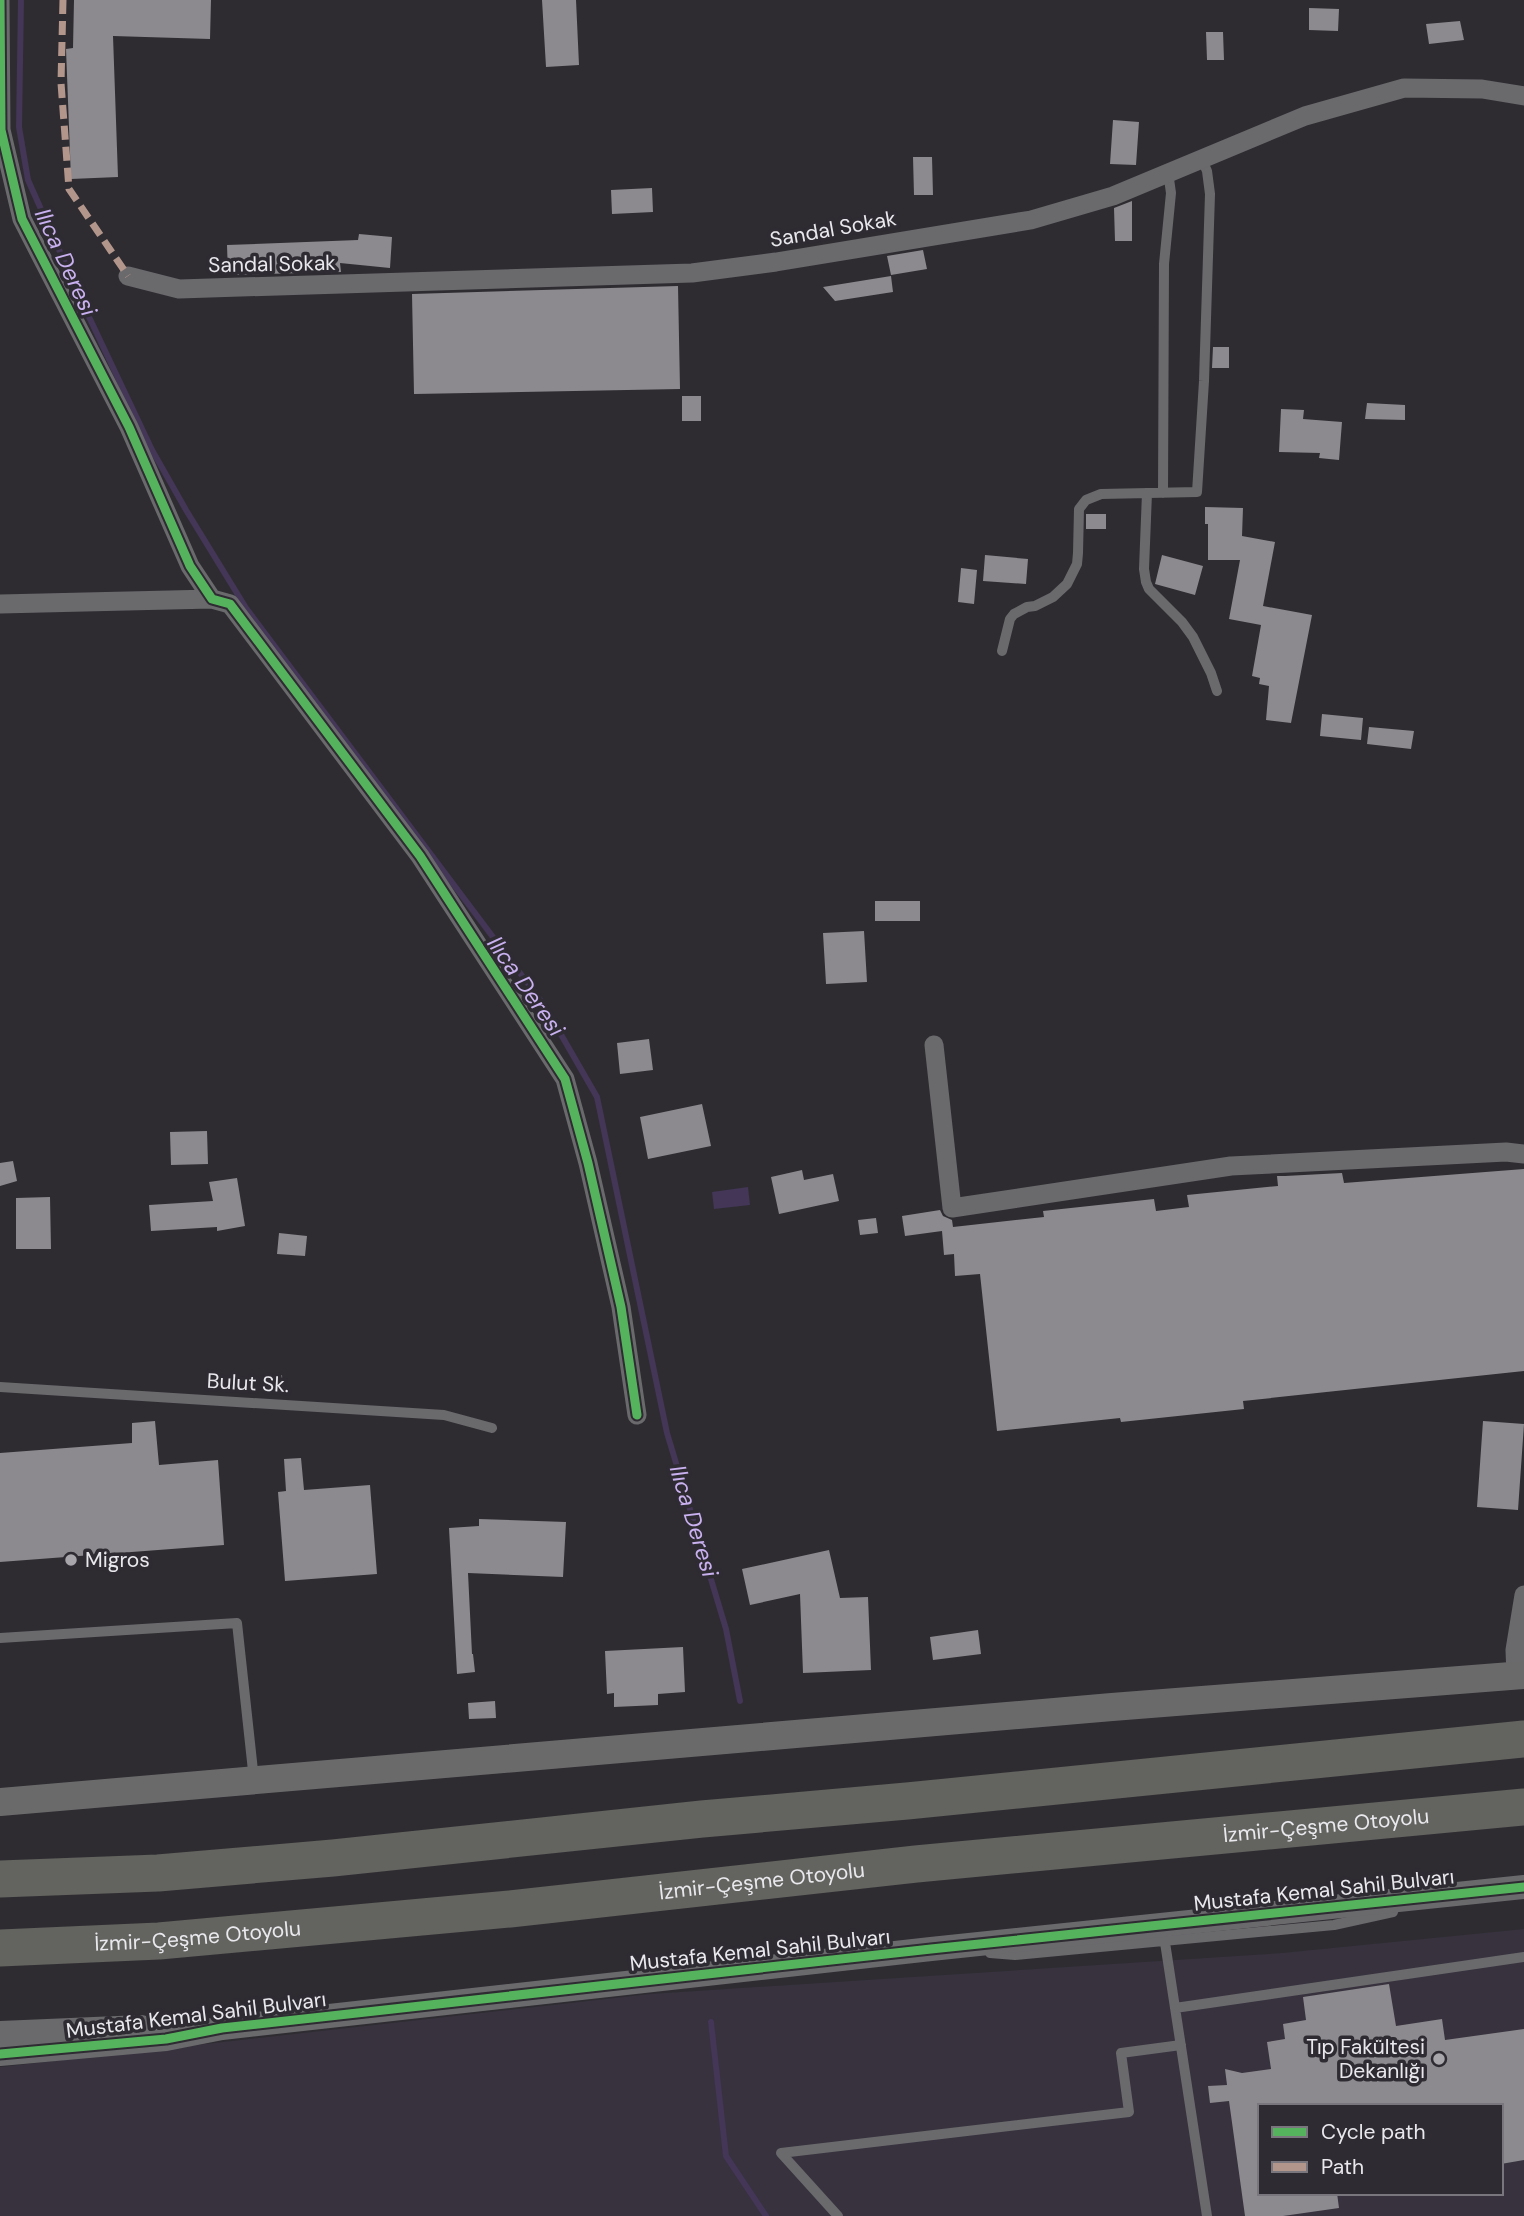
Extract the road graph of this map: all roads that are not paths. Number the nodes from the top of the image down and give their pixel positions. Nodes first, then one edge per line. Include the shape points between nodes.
1 (0, 0) edge
2 (1524, 96) edge
3 (1201, 158) junction
4 (1168, 172) junction
5 (128, 276) dead end
6 (1147, 493) junction
7 (1163, 493) junction
8 (212, 599) junction
9 (0, 604) edge
10 (1002, 651) dead end
11 (1217, 691) dead end
12 (934, 1045) dead end
13 (1524, 1154) edge
14 (0, 1387) edge
15 (637, 1415) dead end
16 (492, 1428) dead end
17 (1524, 1595) edge
18 (0, 1639) edge
19 (1520, 1676) edge
20 (1524, 1739) edge
21 (254, 1780) junction
22 (0, 1802) edge
23 (1524, 1807) edge
24 (0, 1879) edge
25 (1524, 1886) edge
26 (1163, 1933) junction
27 (0, 1948) edge
28 (1524, 1957) edge
29 (1175, 2008) junction
30 (222, 2028) junction
31 (0, 2033) edge
32 (1181, 2045) junction
33 (0, 2054) edge
34 (838, 2216) edge
35 (1208, 2216) edge

1 - 8 street via 1,131 22,219 129,428 190,566
2 - 3 street, Sandal Sokak via 1482,89 1404,88 1305,117
3 - 4 street, Sandal Sokak
3 - 7 lane via 1210,194 1197,492
4 - 5 street, Sandal Sokak via 1113,196 1031,220 692,273 179,289
4 - 7 lane
6 - 7 lane
6 - 10 lane via 1101,494 1086,500 1079,509 1073,574 1053,597 1014,614
6 - 11 lane via 1146,582 1193,637
8 - 9 street
8 - 15 street via 230,604 420,856 565,1079 621,1307
12 - 13 street via 952,1208 1231,1166
14 - 16 lane, Bulut Sk. via 444,1415
17 - 19 street via 1516,1650
18 - 21 lane via 237,1623
19 - 21 main road
20 - 24 highway via 333,1858 158,1873
21 - 22 main road
23 - 27 highway, İzmir-Çeşme Otoyolu via 930,1863 510,1909 159,1941
25 - 26 street, Mustafa Kemal Sahil Bulvarı
26 - 29 lane
26 - 30 street, Mustafa Kemal Sahil Bulvarı via 931,1949
28 - 29 lane
29 - 32 lane
30 - 31 street, Mustafa Kemal Sahil Bulvarı
30 - 33 street, Mustafa Kemal Sahil Bulvarı via 166,2039
32 - 34 lane via 1121,2053 1129,2112 781,2153
32 - 35 lane

